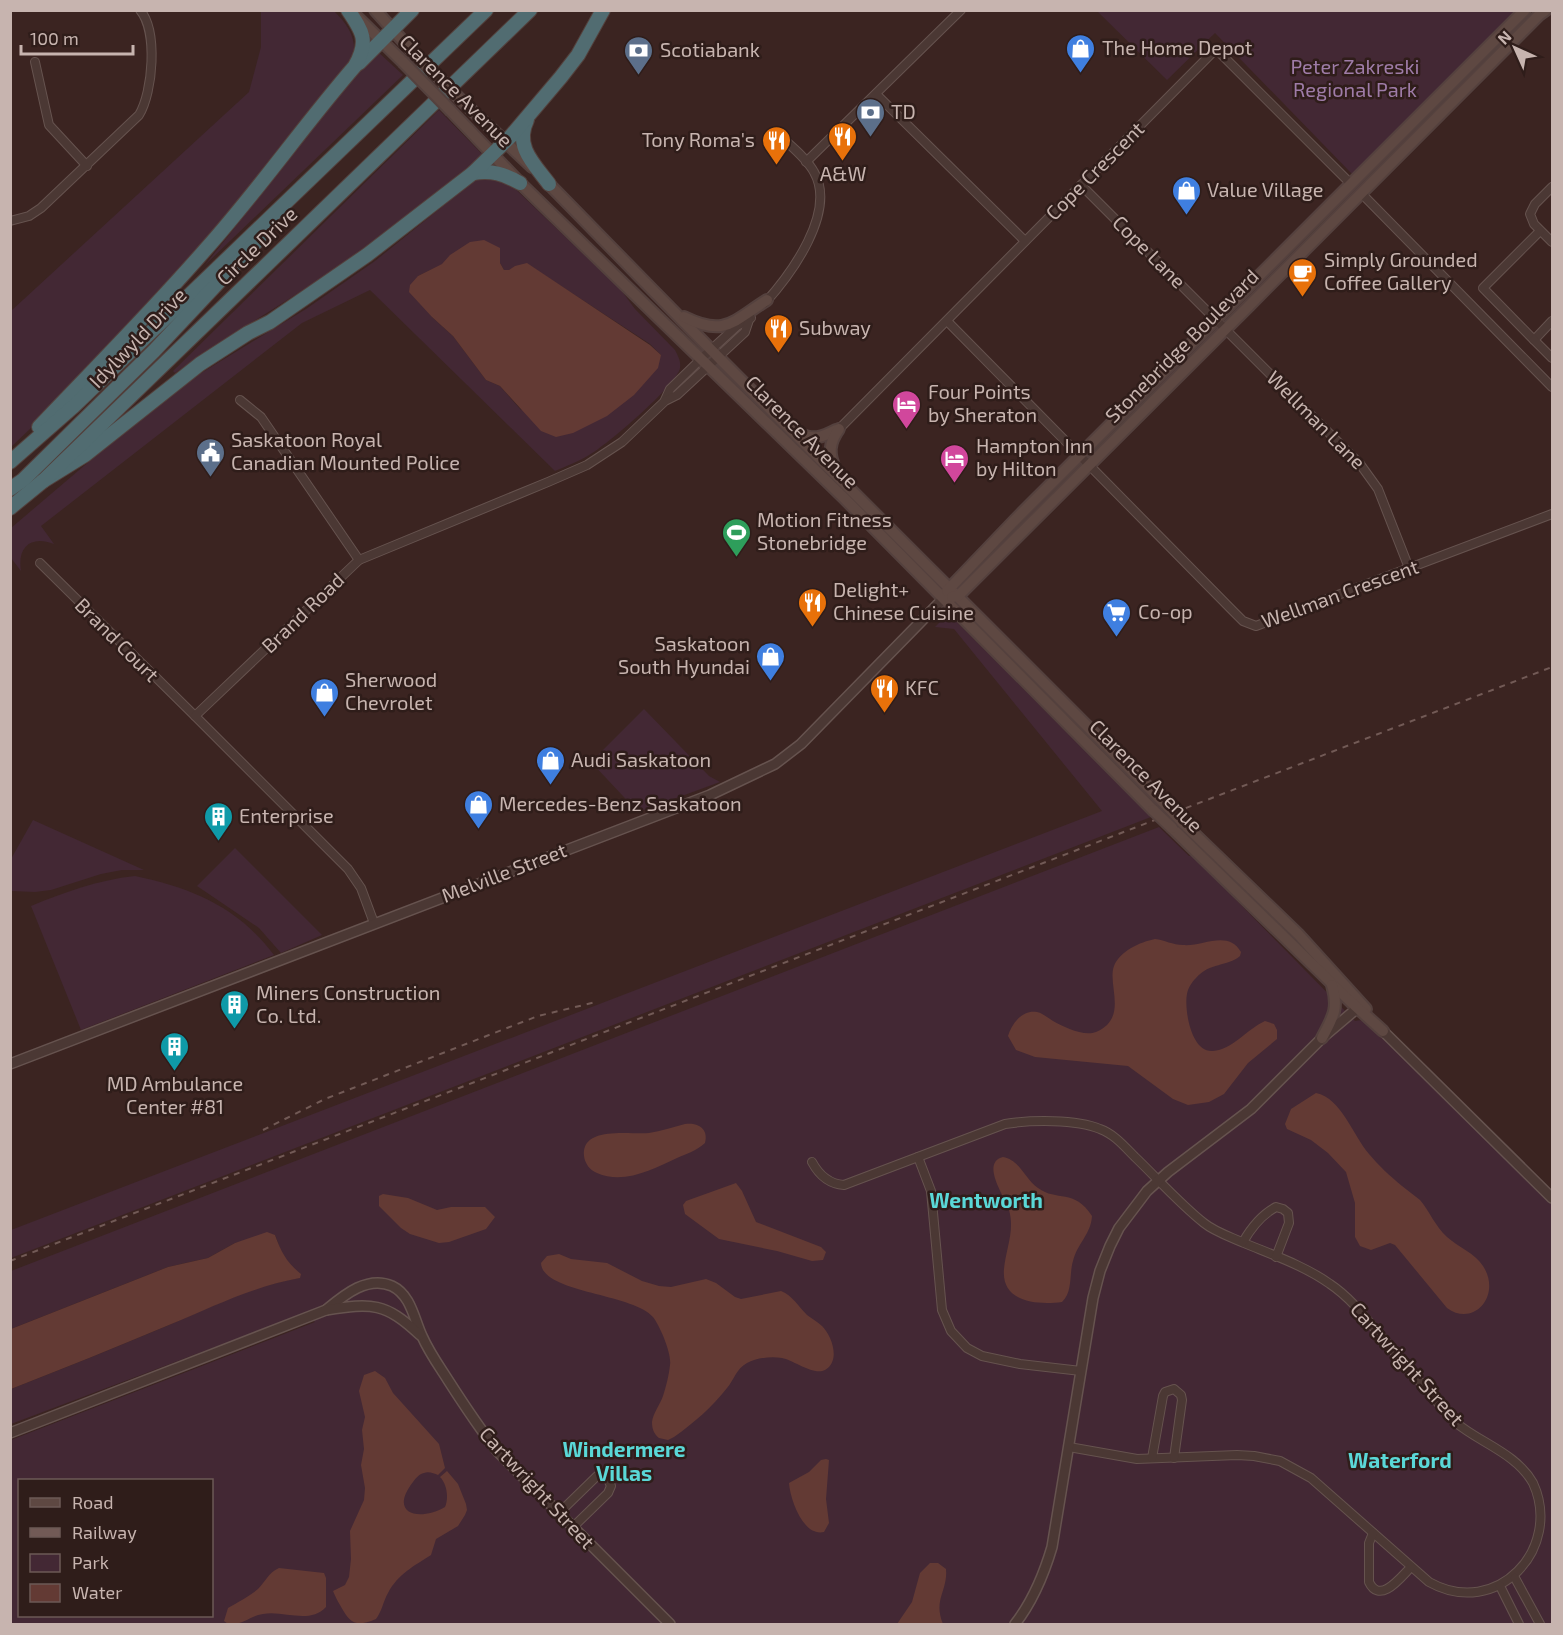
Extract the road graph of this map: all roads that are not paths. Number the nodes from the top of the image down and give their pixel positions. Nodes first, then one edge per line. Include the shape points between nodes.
1 (140, 10) edge
2 (349, 10) edge
3 (375, 10) edge
4 (412, 10) edge
5 (486, 10) edge
6 (530, 10) edge
7 (603, 10) edge
8 (961, 10) edge
9 (1525, 10) edge
10 (1546, 10) edge
11 (392, 29) junction
12 (380, 40) junction
13 (35, 62) dead end
14 (333, 90) junction
15 (876, 94) junction
16 (531, 114) junction
17 (776, 132) dead end
18 (505, 142) junction
19 (493, 153) junction
20 (806, 162) junction
21 (87, 166) junction
22 (473, 173) junction
23 (310, 181) junction
24 (520, 183) junction
25 (549, 184) junction
26 (1351, 184) junction
27 (1081, 185) junction
28 (1552, 187) edge
29 (1362, 194) junction
30 (10, 221) edge
31 (1540, 231) junction
32 (1025, 241) junction
33 (1552, 242) edge
34 (767, 300) junction
35 (676, 314) junction
36 (1216, 319) junction
37 (947, 321) junction
38 (1552, 321) edge
39 (1226, 329) junction
40 (1534, 340) junction
41 (715, 353) junction
42 (1552, 358) edge
43 (705, 361) junction
44 (1552, 387) edge
45 (240, 400) dead end
46 (791, 429) junction
47 (839, 429) junction
48 (10, 460) edge
49 (1084, 460) junction
50 (840, 478) junction
51 (43, 481) junction
52 (10, 489) edge
53 (10, 508) edge
54 (1552, 514) edge
55 (359, 560) junction
56 (40, 563) dead end
57 (1409, 568) junction
58 (949, 587) junction
59 (958, 596) junction
60 (943, 599) junction
61 (195, 717) junction
62 (374, 923) junction
63 (1332, 984) junction
64 (1357, 1003) junction
65 (1383, 1030) joint
66 (1318, 1041) junction
67 (10, 1064) edge
68 (918, 1157) junction
69 (812, 1162) dead end
70 (1159, 1180) junction
71 (1552, 1198) edge
72 (1243, 1242) junction
73 (1276, 1257) junction
74 (326, 1310) junction
75 (422, 1337) junction
76 (1081, 1371) junction
77 (10, 1433) edge
78 (1069, 1447) junction
79 (1152, 1458) junction
80 (1174, 1458) junction
81 (559, 1513) junction
82 (573, 1527) junction
83 (1373, 1533) junction
84 (1411, 1567) junction
85 (1515, 1578) junction
86 (1500, 1586) junction
87 (670, 1624) edge
88 (1015, 1624) edge
89 (1519, 1624) edge
90 (1540, 1624) edge

1 - 21 street via 150,32 145,106
2 - 12 main road, Clarence Avenue
2 - 14 highway via 362,30 363,44 354,66
3 - 11 main road, Clarence Avenue
4 - 11 highway
5 - 23 highway, Circle Drive
6 - 51 highway, Circle Drive
7 - 16 highway via 578,55
8 - 15 street
9 - 26 main road, Stonebridge Boulevard
10 - 29 main road, Stonebridge Boulevard
11 - 12 highway
11 - 18 main road, Clarence Avenue, bridge
12 - 14 highway
12 - 19 main road, Clarence Avenue, bridge
13 - 21 street via 49,125
14 - 48 highway via 205,251
15 - 20 street
15 - 32 street
16 - 18 highway
16 - 25 highway via 523,128 524,148
17 - 20 street, Brand Road
18 - 19 highway
18 - 25 main road, Clarence Avenue
19 - 22 highway
19 - 24 main road, Clarence Avenue
20 - 34 street, Brand Road via 818,183 820,205 816,223 794,265
21 - 30 street via 41,208
22 - 24 highway via 499,173
22 - 51 highway via 367,255 270,322 200,364 85,455
23 - 48 highway, Circle Drive via 74,406
23 - 52 highway, Idylwyld Drive via 154,351
24 - 43 main road, Clarence Avenue
25 - 35 main road, Clarence Avenue
26 - 27 street, Cope Crescent via 1216,49
26 - 36 main road, Stonebridge Boulevard
27 - 32 street, Cope Crescent
27 - 36 street, Cope Lane
28 - 31 street via 1530,214
29 - 39 main road, Stonebridge Boulevard
29 - 44 street
31 - 33 street
31 - 40 street via 1483,288
32 - 37 street, Cope Crescent
34 - 35 main road via 726,326 702,326
34 - 41 street, Brand Road via 749,320 745,332
35 - 41 main road, Clarence Avenue
36 - 39 street, Wellman Lane
36 - 49 main road, Stonebridge Boulevard
37 - 47 street, Cope Crescent
37 - 49 street
38 - 40 street
39 - 49 main road, Stonebridge Boulevard
39 - 57 street, Wellman Lane via 1367,472 1378,489
40 - 42 street
41 - 43 street, Brand Road
41 - 46 main road, Clarence Avenue
43 - 55 street, Brand Road via 670,389 665,401 622,442 587,465
43 - 60 main road, Clarence Avenue
45 - 55 street via 261,417
46 - 47 main road via 814,439
46 - 50 main road, Clarence Avenue
47 - 50 main road via 831,441 830,459
49 - 57 street, Wellman Crescent via 1250,625
49 - 58 main road, Stonebridge Boulevard
49 - 59 main road, Stonebridge Boulevard
50 - 58 main road, Clarence Avenue
51 - 53 highway, Circle Drive
54 - 57 street, Wellman Crescent
55 - 61 street, Brand Road
56 - 61 street, Brand Court
58 - 59 main road, Clarence Avenue
58 - 60 main road, Stonebridge Boulevard
59 - 60 main road
59 - 64 main road, Clarence Avenue, bridge via 1298,934
60 - 62 street, Melville Street via 801,744 776,764 710,795
60 - 63 main road, Clarence Avenue, bridge
61 - 62 street via 348,869 361,888
62 - 67 street, Melville Street
63 - 64 main road, Clarence Avenue
63 - 66 main road via 1335,1012
64 - 65 main road, Clarence Avenue
64 - 66 street
65 - 71 street, Clarence Avenue
66 - 70 street via 1251,1109
68 - 69 street, Cartwright Street via 844,1185 824,1178
68 - 70 street, Cartwright Street via 1005,1124 1033,1121 1083,1125 1108,1132
68 - 76 street via 933,1201 942,1310 956,1337 982,1356
70 - 72 street, Cartwright Street via 1206,1224
70 - 76 street via 1119,1228 1100,1271
72 - 73 street, Cartwright Street
72 - 73 street via 1270,1210 1283,1209 1288,1213 1288,1223
73 - 85 street, Cartwright Street via 1343,1293 1454,1420 1512,1460 1529,1477 1540,1503 1542,1527 1536,1549
74 - 75 street, Cartwright Street via 375,1306 397,1315
74 - 75 street, Cartwright Street via 367,1284 391,1286 410,1305
74 - 77 street, Cartwright Street
75 - 81 street, Cartwright Street via 480,1429
76 - 78 street
78 - 79 street, Cartwright Street
78 - 88 street via 1052,1547 1033,1596
79 - 80 street, Cartwright Street
79 - 80 street via 1163,1396 1174,1389 1182,1400
80 - 83 street, Cartwright Street via 1237,1455 1280,1461 1311,1478
81 - 82 street, Cartwright Street
81 - 82 street via 593,1479 608,1479 608,1493
82 - 87 street, Cartwright Street
83 - 84 street, Cartwright Street
83 - 84 street via 1369,1543 1371,1588 1387,1590
84 - 86 street, Cartwright Street via 1429,1582 1457,1593
85 - 86 street, Cartwright Street
85 - 90 street
86 - 89 street

